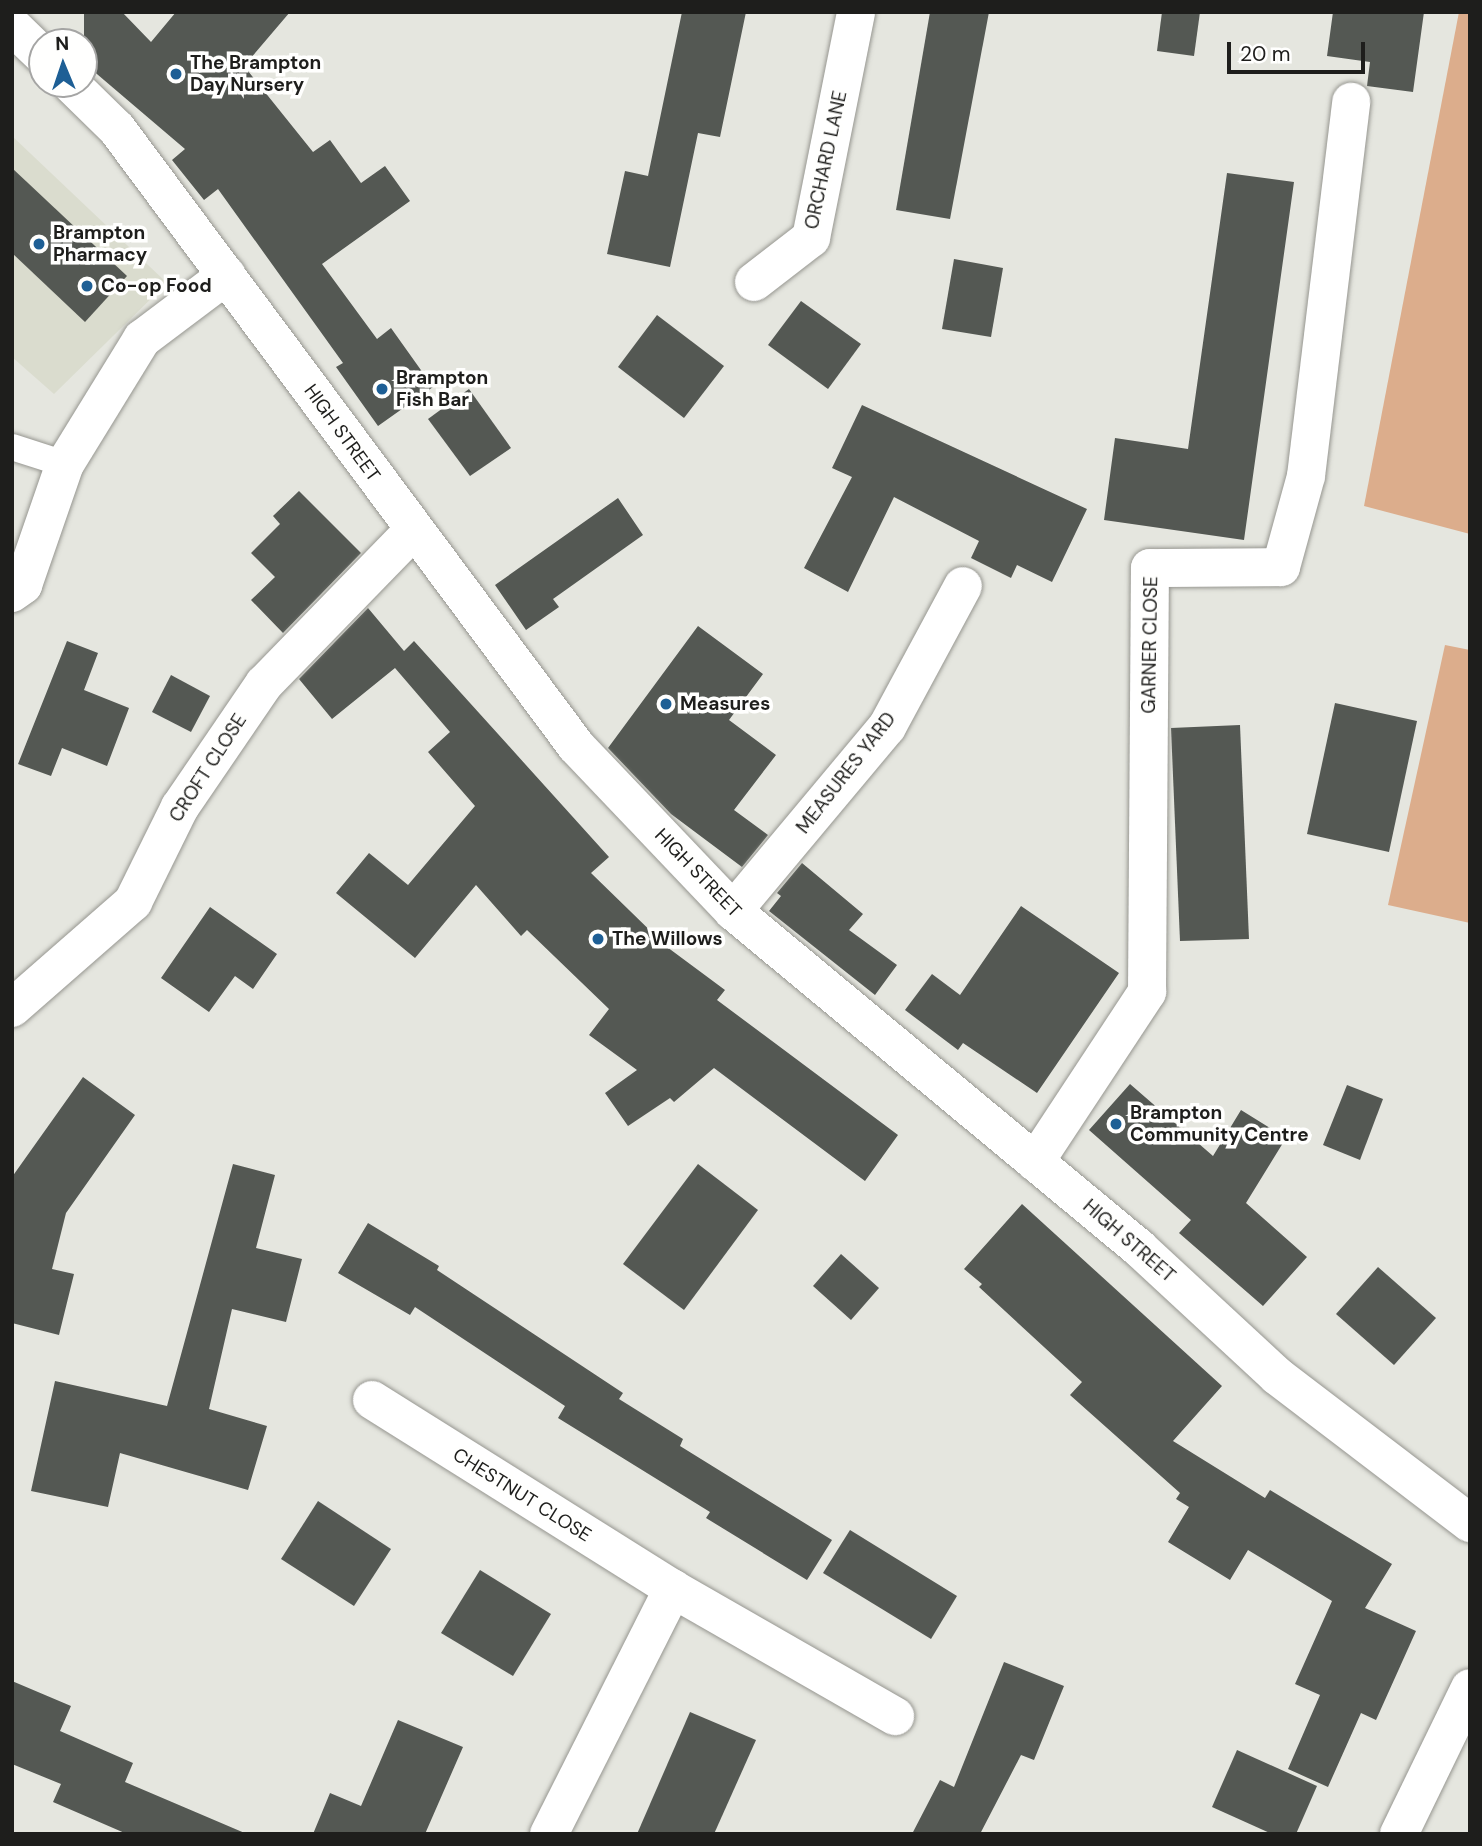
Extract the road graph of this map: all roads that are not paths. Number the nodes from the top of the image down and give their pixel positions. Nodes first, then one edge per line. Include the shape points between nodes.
1 (856, 12) edge
2 (12, 26) edge
3 (28, 41) edge
4 (85, 98) edge
5 (1351, 102) dead end
6 (227, 275) junction
7 (754, 282) dead end
8 (12, 447) edge
9 (65, 464) junction
10 (413, 531) junction
11 (962, 586) dead end
12 (12, 593) edge
13 (733, 911) junction
14 (12, 1008) edge
15 (1035, 1162) junction
16 (372, 1401) dead end
17 (1470, 1523) edge
18 (673, 1589) junction
19 (1470, 1688) edge
20 (895, 1716) dead end
21 (550, 1834) edge
22 (1399, 1834) edge

1 - 7 street, ORCHARD LANE via 811,238
2 - 3 street
4 - 6 street, HIGH STREET via 117,129
5 - 15 street, GARNER CLOSE via 1306,476 1281,567 1150,568 1147,992
6 - 9 street via 142,339
6 - 10 street, HIGH STREET
8 - 9 lane
9 - 12 street via 23,585
10 - 13 street, HIGH STREET via 576,746
10 - 14 street, CROFT CLOSE via 264,684 180,807 133,902
11 - 13 street, MEASURES YARD via 887,727
13 - 15 street, HIGH STREET
15 - 17 street, HIGH STREET via 1139,1248 1278,1377
16 - 18 street, CHESTNUT CLOSE
18 - 20 street, CHESTNUT CLOSE
18 - 21 street
19 - 22 street

